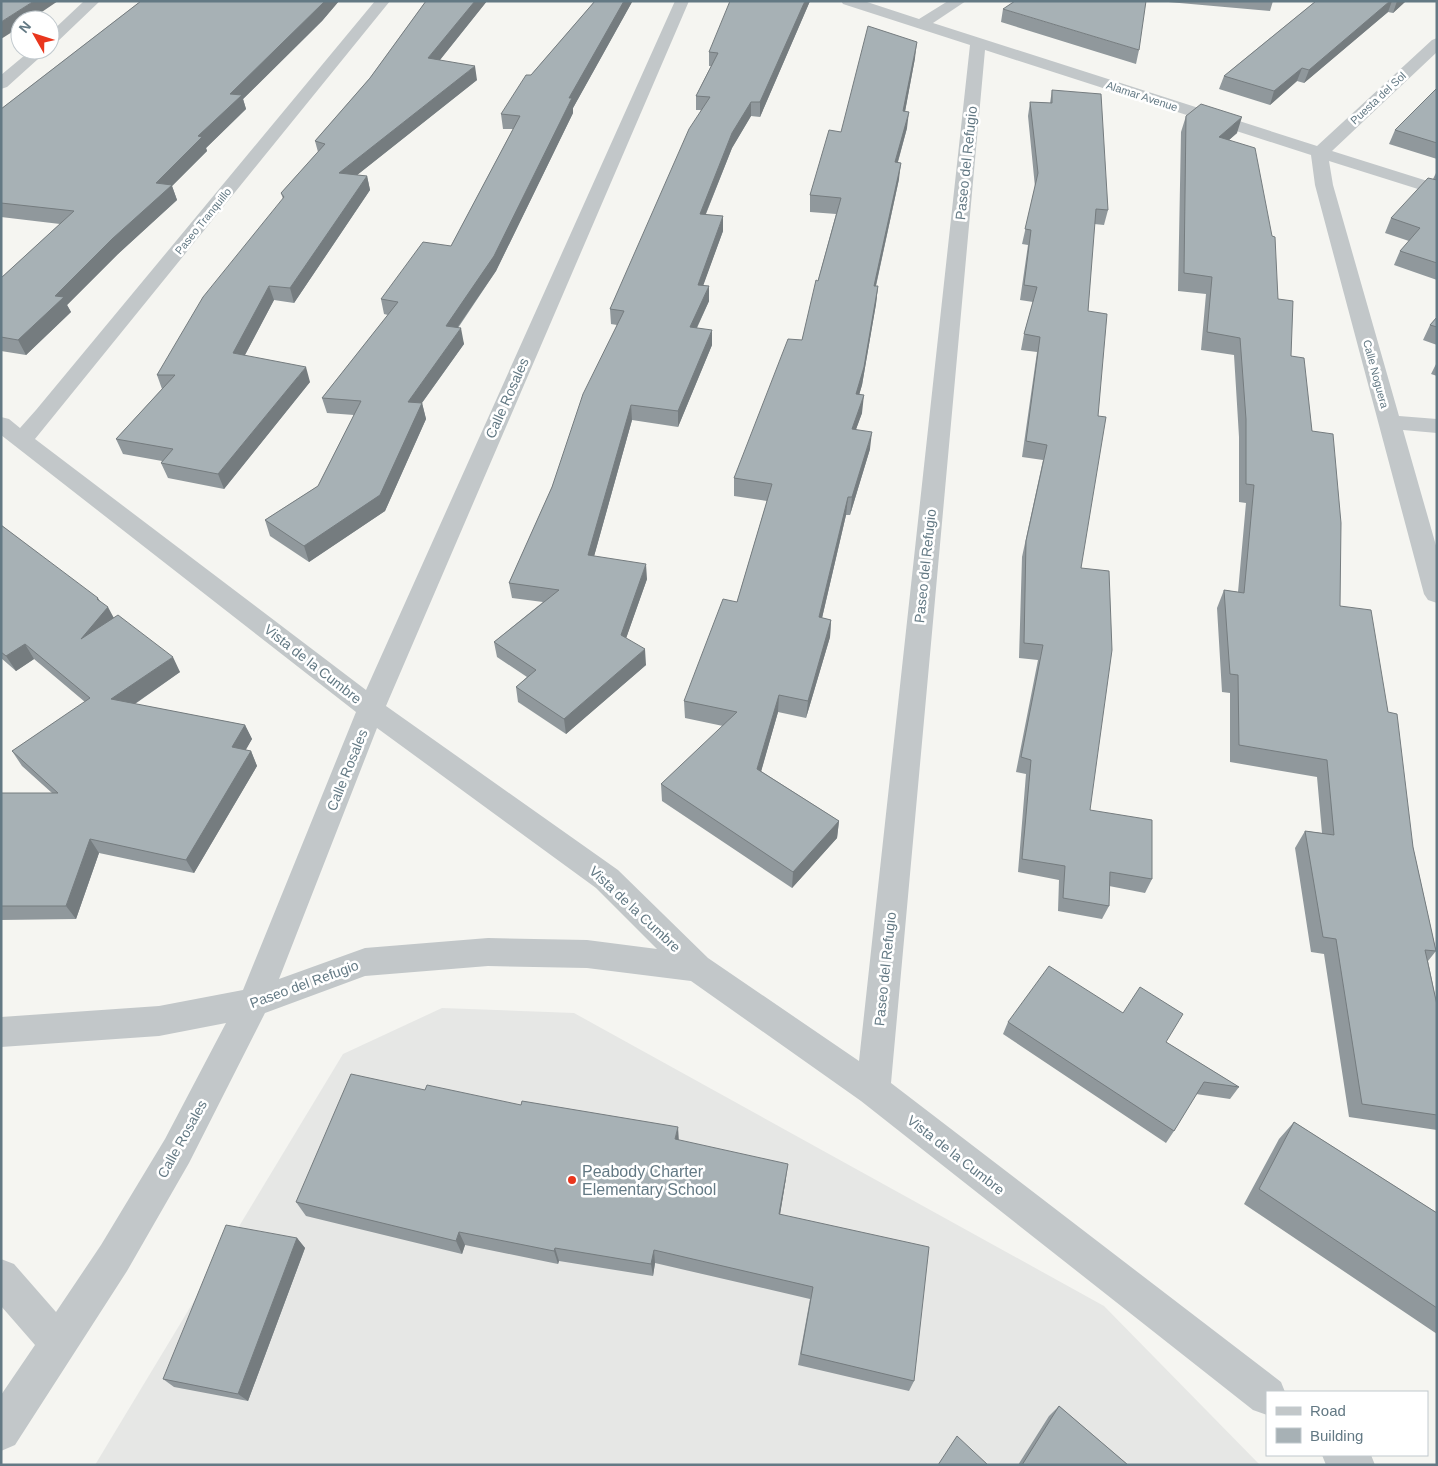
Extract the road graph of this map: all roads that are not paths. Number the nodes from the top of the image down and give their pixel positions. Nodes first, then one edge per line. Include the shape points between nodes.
1 (93, 1) edge
2 (384, 1) edge
3 (682, 1) edge
4 (848, 1) edge
5 (959, 1) edge
6 (921, 24) junction
7 (60, 32) edge
8 (978, 43) junction
9 (1437, 43) edge
10 (29, 60) edge
11 (1, 84) edge
12 (1319, 153) junction
13 (1437, 190) edge
14 (1389, 422) junction
15 (1437, 426) edge
16 (12, 432) edge
17 (1437, 594) edge
18 (371, 709) junction
19 (697, 968) junction
20 (254, 1003) junction
21 (1, 1032) edge
22 (873, 1090) junction
23 (1, 1276) edge
24 (59, 1344) junction
25 (1266, 1395) edge
26 (1, 1431) edge
27 (1343, 1456) edge
28 (1355, 1465) edge

1 - 7 street
2 - 16 street, Paseo Tranquillo via 51,407
3 - 18 street, Calle Rosales
4 - 6 street, Alamar Avenue
5 - 6 street
6 - 8 street, Alamar Avenue
8 - 12 street, Alamar Avenue
8 - 22 street, Paseo del Refugio
9 - 12 street, Puesta del Sol
10 - 11 street
12 - 13 street, Alamar Avenue
12 - 14 street, Calle Noguera via 1324,185
14 - 15 street
14 - 17 street, Calle Noguera
16 - 18 street, Vista de la Cumbre
18 - 19 street, Vista de la Cumbre via 607,879
18 - 20 street, Calle Rosales
19 - 20 street, Paseo del Refugio via 587,954 488,952 365,962
19 - 22 street, Vista de la Cumbre
20 - 21 street, Paseo del Refugio via 159,1021
20 - 24 street, Calle Rosales via 177,1151
22 - 25 street, Vista de la Cumbre
23 - 24 street
24 - 26 street, Calle Rosales
27 - 28 street

